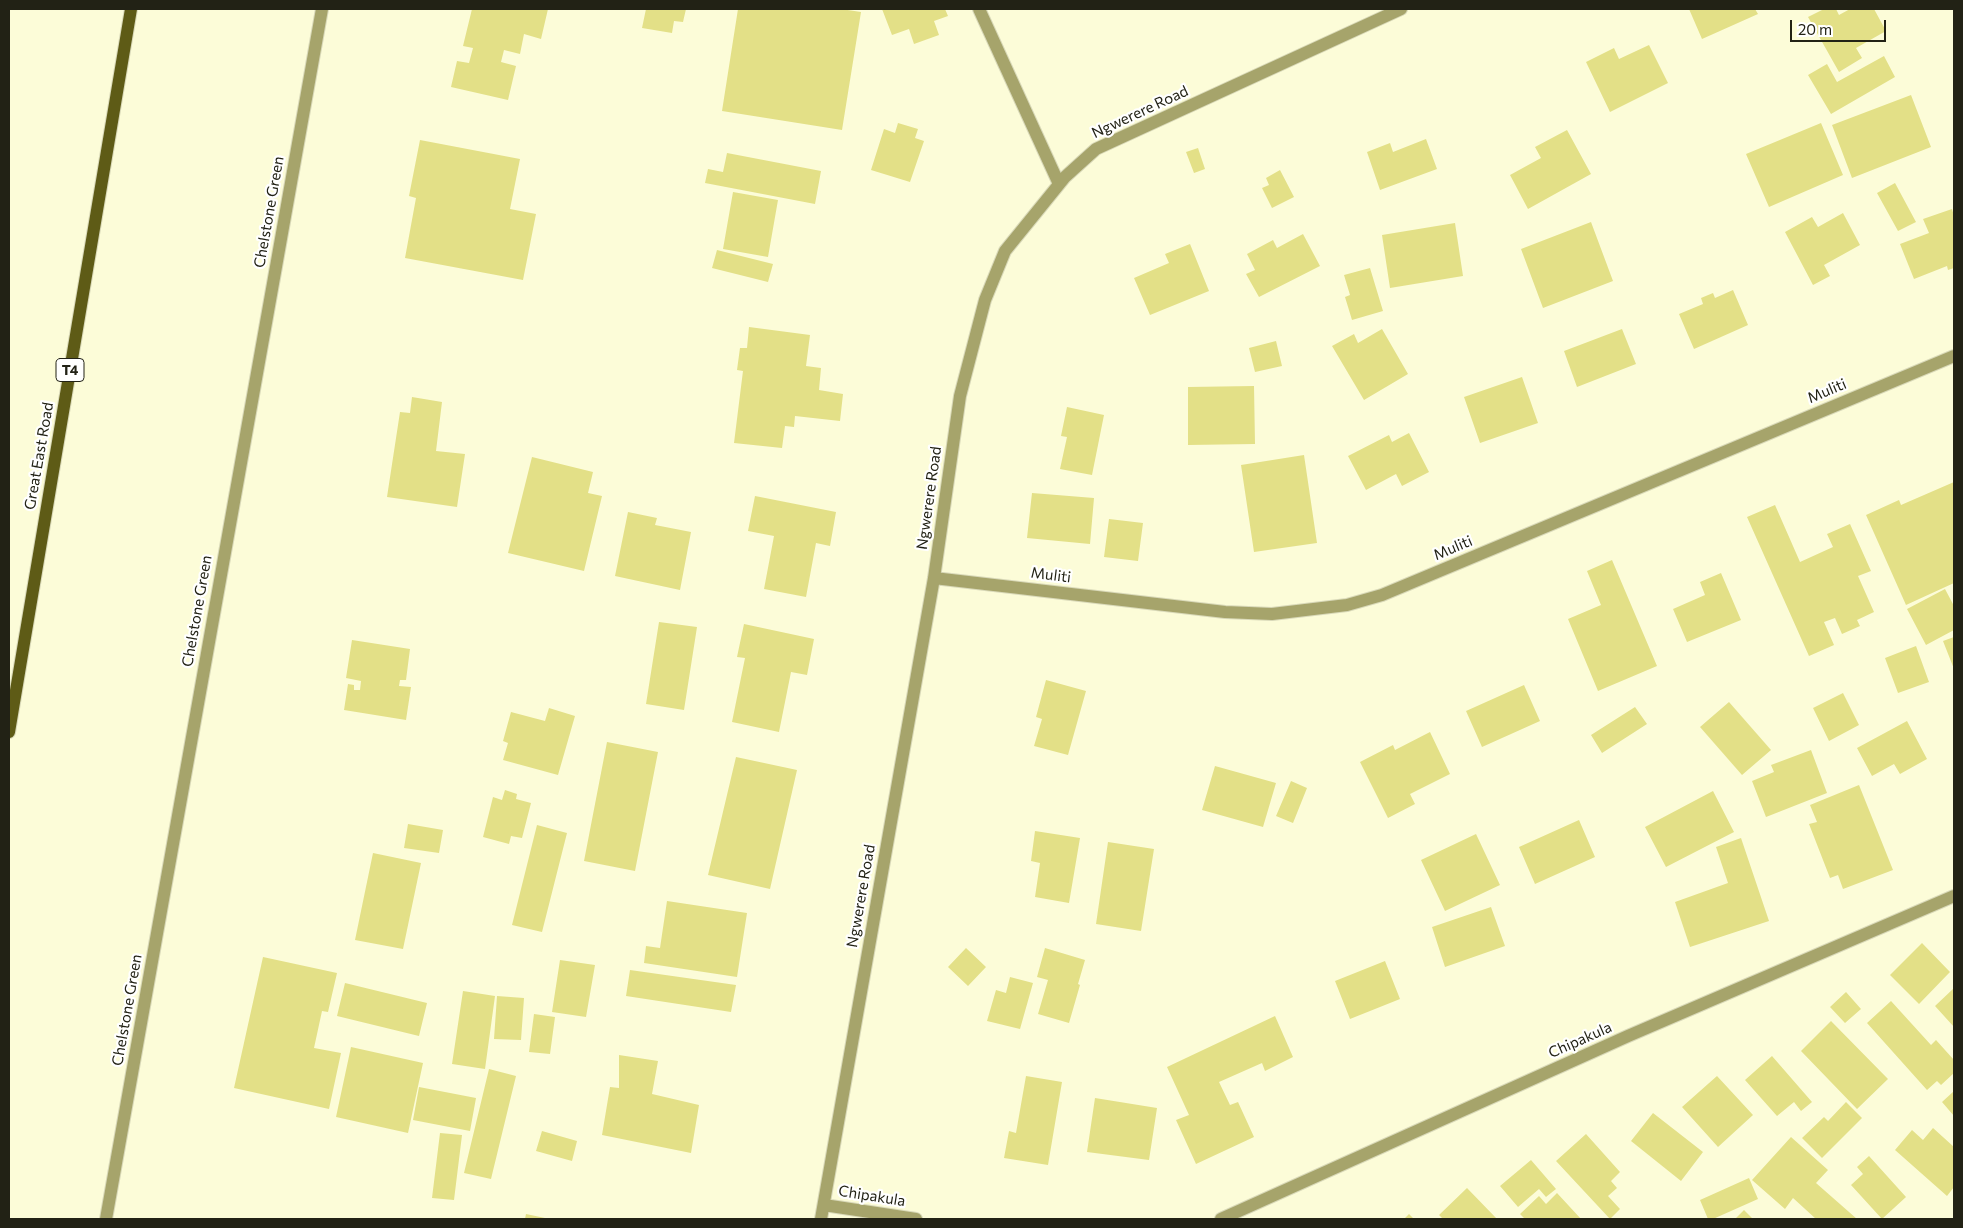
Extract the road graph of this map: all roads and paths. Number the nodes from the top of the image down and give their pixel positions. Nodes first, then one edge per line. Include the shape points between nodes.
1 (131, 9) edge
2 (322, 9) edge
3 (979, 9) edge
4 (1401, 9) edge
5 (1059, 184) junction
6 (1954, 356) edge
7 (934, 578) junction
8 (9, 732) edge
9 (1954, 896) edge
10 (824, 1205) junction
11 (106, 1219) edge
12 (821, 1219) edge
13 (916, 1219) edge
14 (1221, 1219) edge

1 - 8 main road, Great East Road / T4
2 - 11 street, Chelstone Green
3 - 5 street
4 - 5 street, Ngwerere Road via 1096,149
5 - 7 street, Ngwerere Road via 1005,251 985,300 960,396
6 - 7 street, Muliti via 1382,595 1347,604 1272,614 1225,612
7 - 10 street, Ngwerere Road
9 - 14 street, Chipakula via 1628,1036
10 - 12 street, Ngwerere Road
10 - 13 street, Chipakula

